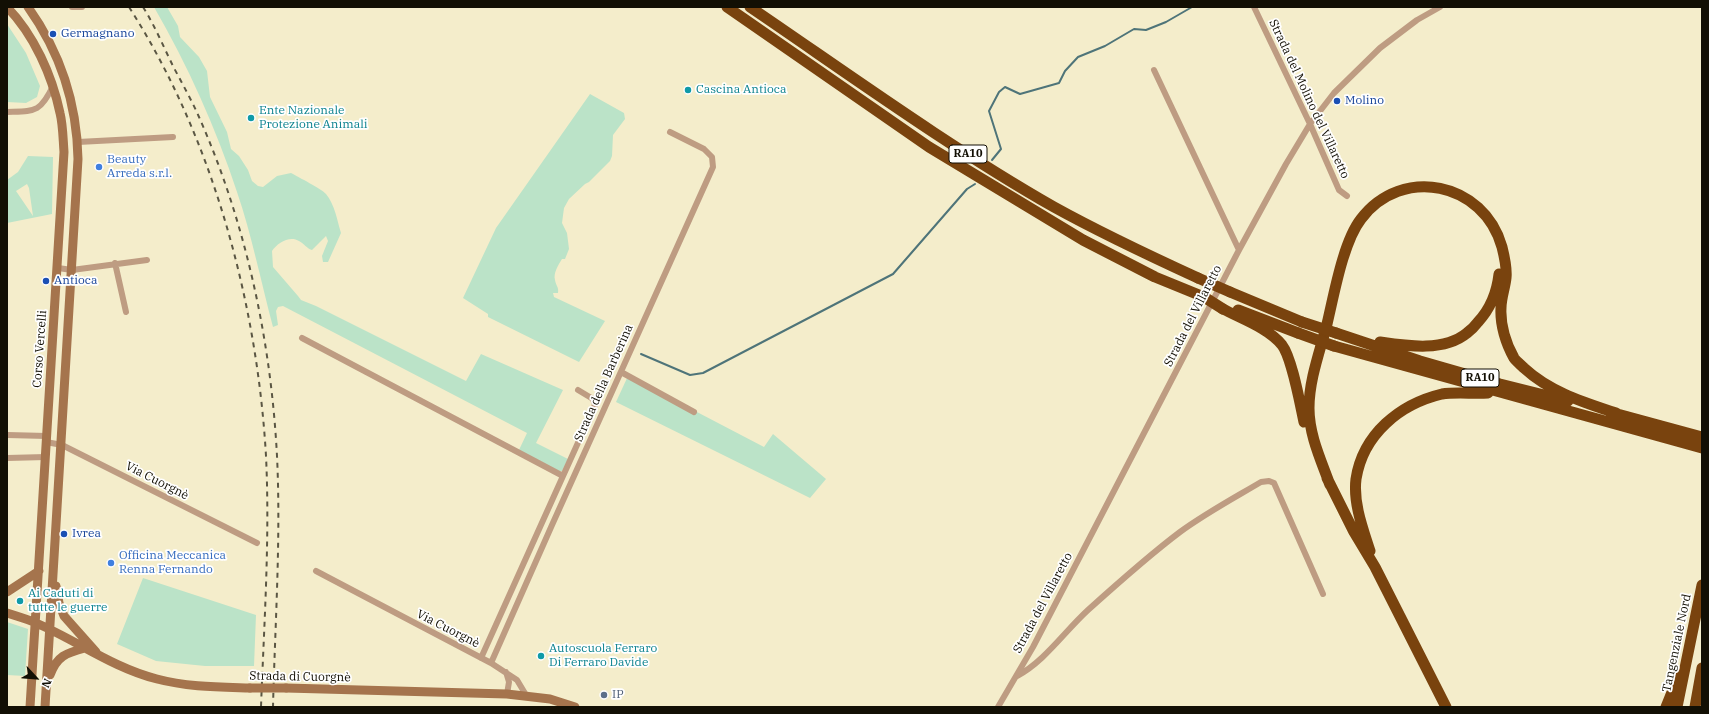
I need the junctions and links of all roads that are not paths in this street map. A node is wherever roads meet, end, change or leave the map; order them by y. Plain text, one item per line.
1 (7, 7) edge
2 (28, 7) edge
3 (72, 7) edge
4 (82, 7) edge
5 (727, 7) edge
6 (750, 7) edge
7 (1254, 7) edge
8 (1440, 7) edge
9 (1154, 70) dead end
10 (53, 86) junction
11 (7, 112) edge
12 (1310, 124) junction
13 (670, 132) dead end
14 (173, 137) dead end
15 (78, 142) junction
16 (1347, 196) dead end
17 (1498, 238) junction
18 (1239, 250) junction
19 (147, 260) dead end
20 (115, 263) junction
21 (58, 268) junction
22 (72, 270) junction
23 (1224, 308) junction
24 (126, 312) dead end
25 (1341, 334) junction
26 (302, 338) dead end
27 (621, 372) junction
28 (578, 390) dead end
29 (1498, 392) junction
30 (694, 412) dead end
31 (1616, 413) junction
32 (7, 435) edge
33 (1684, 437) junction
34 (1702, 437) edge
35 (46, 439) junction
36 (62, 445) junction
37 (1702, 448) edge
38 (46, 457) junction
39 (7, 458) edge
40 (563, 476) junction
41 (1330, 485) junction
42 (257, 543) dead end
43 (1375, 567) junction
44 (39, 571) junction
45 (316, 571) dead end
46 (53, 572) junction
47 (1702, 585) edge
48 (7, 592) edge
49 (1323, 594) dead end
50 (7, 613) edge
51 (35, 622) junction
52 (50, 630) junction
53 (85, 648) junction
54 (98, 654) junction
55 (481, 658) junction
56 (1687, 658) junction
57 (491, 663) junction
58 (1702, 668) edge
59 (506, 672) junction
60 (1017, 676) junction
61 (46, 684) junction
62 (507, 694) junction
63 (526, 695) junction
64 (30, 707) edge
65 (45, 707) edge
66 (575, 707) edge
67 (998, 707) edge
68 (1446, 707) edge
69 (1666, 707) edge
70 (1677, 707) edge
71 (1695, 707) edge

1 - 10 main road, Corso Vercelli
2 - 15 main road
3 - 4 street
5 - 23 highway, RA10, bridge
6 - 25 highway, RA10, bridge
7 - 12 street, Strada del Molino del Villaretto
8 - 12 street, Strada del Villaretto
9 - 18 street
10 - 11 street
10 - 21 main road, Corso Vercelli
12 - 16 street, Strada del Molino del Villaretto
12 - 18 street, Strada del Villaretto
13 - 27 street, Strada della Barberina
14 - 15 street
15 - 22 main road
17 - 25 highway
17 - 31 highway
17 - 41 highway
18 - 60 street, Strada del Villaretto
19 - 20 street
20 - 22 street
20 - 24 street
21 - 22 street
21 - 35 main road, Corso Vercelli
22 - 36 main road
23 - 29 highway, RA10, bridge
23 - 41 highway
25 - 31 highway, RA10
26 - 40 street
27 - 30 street
27 - 57 street, Strada della Barberina
28 - 40 street, Strada della Barberina
29 - 33 highway, RA10
29 - 43 highway
31 - 33 highway, RA10
32 - 35 street, Via Cuorgnè
33 - 34 highway, RA10
33 - 37 highway, RA10
35 - 36 street, Via Cuorgnè
35 - 38 main road, Corso Vercelli
36 - 42 street, Via Cuorgnè
36 - 46 main road
38 - 39 street
38 - 44 main road, Corso Vercelli
40 - 55 street, Strada della Barberina
41 - 43 highway
43 - 68 highway
44 - 48 main road
44 - 51 main road, Corso Vercelli
45 - 55 street, Via Cuorgnè
46 - 52 main road
46 - 54 main road
47 - 56 highway, Tangenziale Nord
49 - 60 street, Strada del Villaretto
50 - 51 main road, Strada di Cuorgnè
51 - 52 main road, Strada di Cuorgnè
51 - 64 main road, Corso Vercelli
52 - 53 main road, Strada di Cuorgnè
52 - 61 main road
53 - 54 main road, Strada di Cuorgnè
53 - 61 main road
54 - 62 main road, Strada di Cuorgnè, bridge
55 - 57 street, Via Cuorgnè
56 - 69 highway
56 - 70 highway, Tangenziale Nord
57 - 59 street, Via Cuorgnè
58 - 71 highway
59 - 62 street
59 - 63 street, Via Cuorgnè
60 - 67 street, Strada del Villaretto
61 - 65 main road
62 - 63 main road, Strada di Cuorgnè
63 - 66 main road, Strada di Cuorgnè

